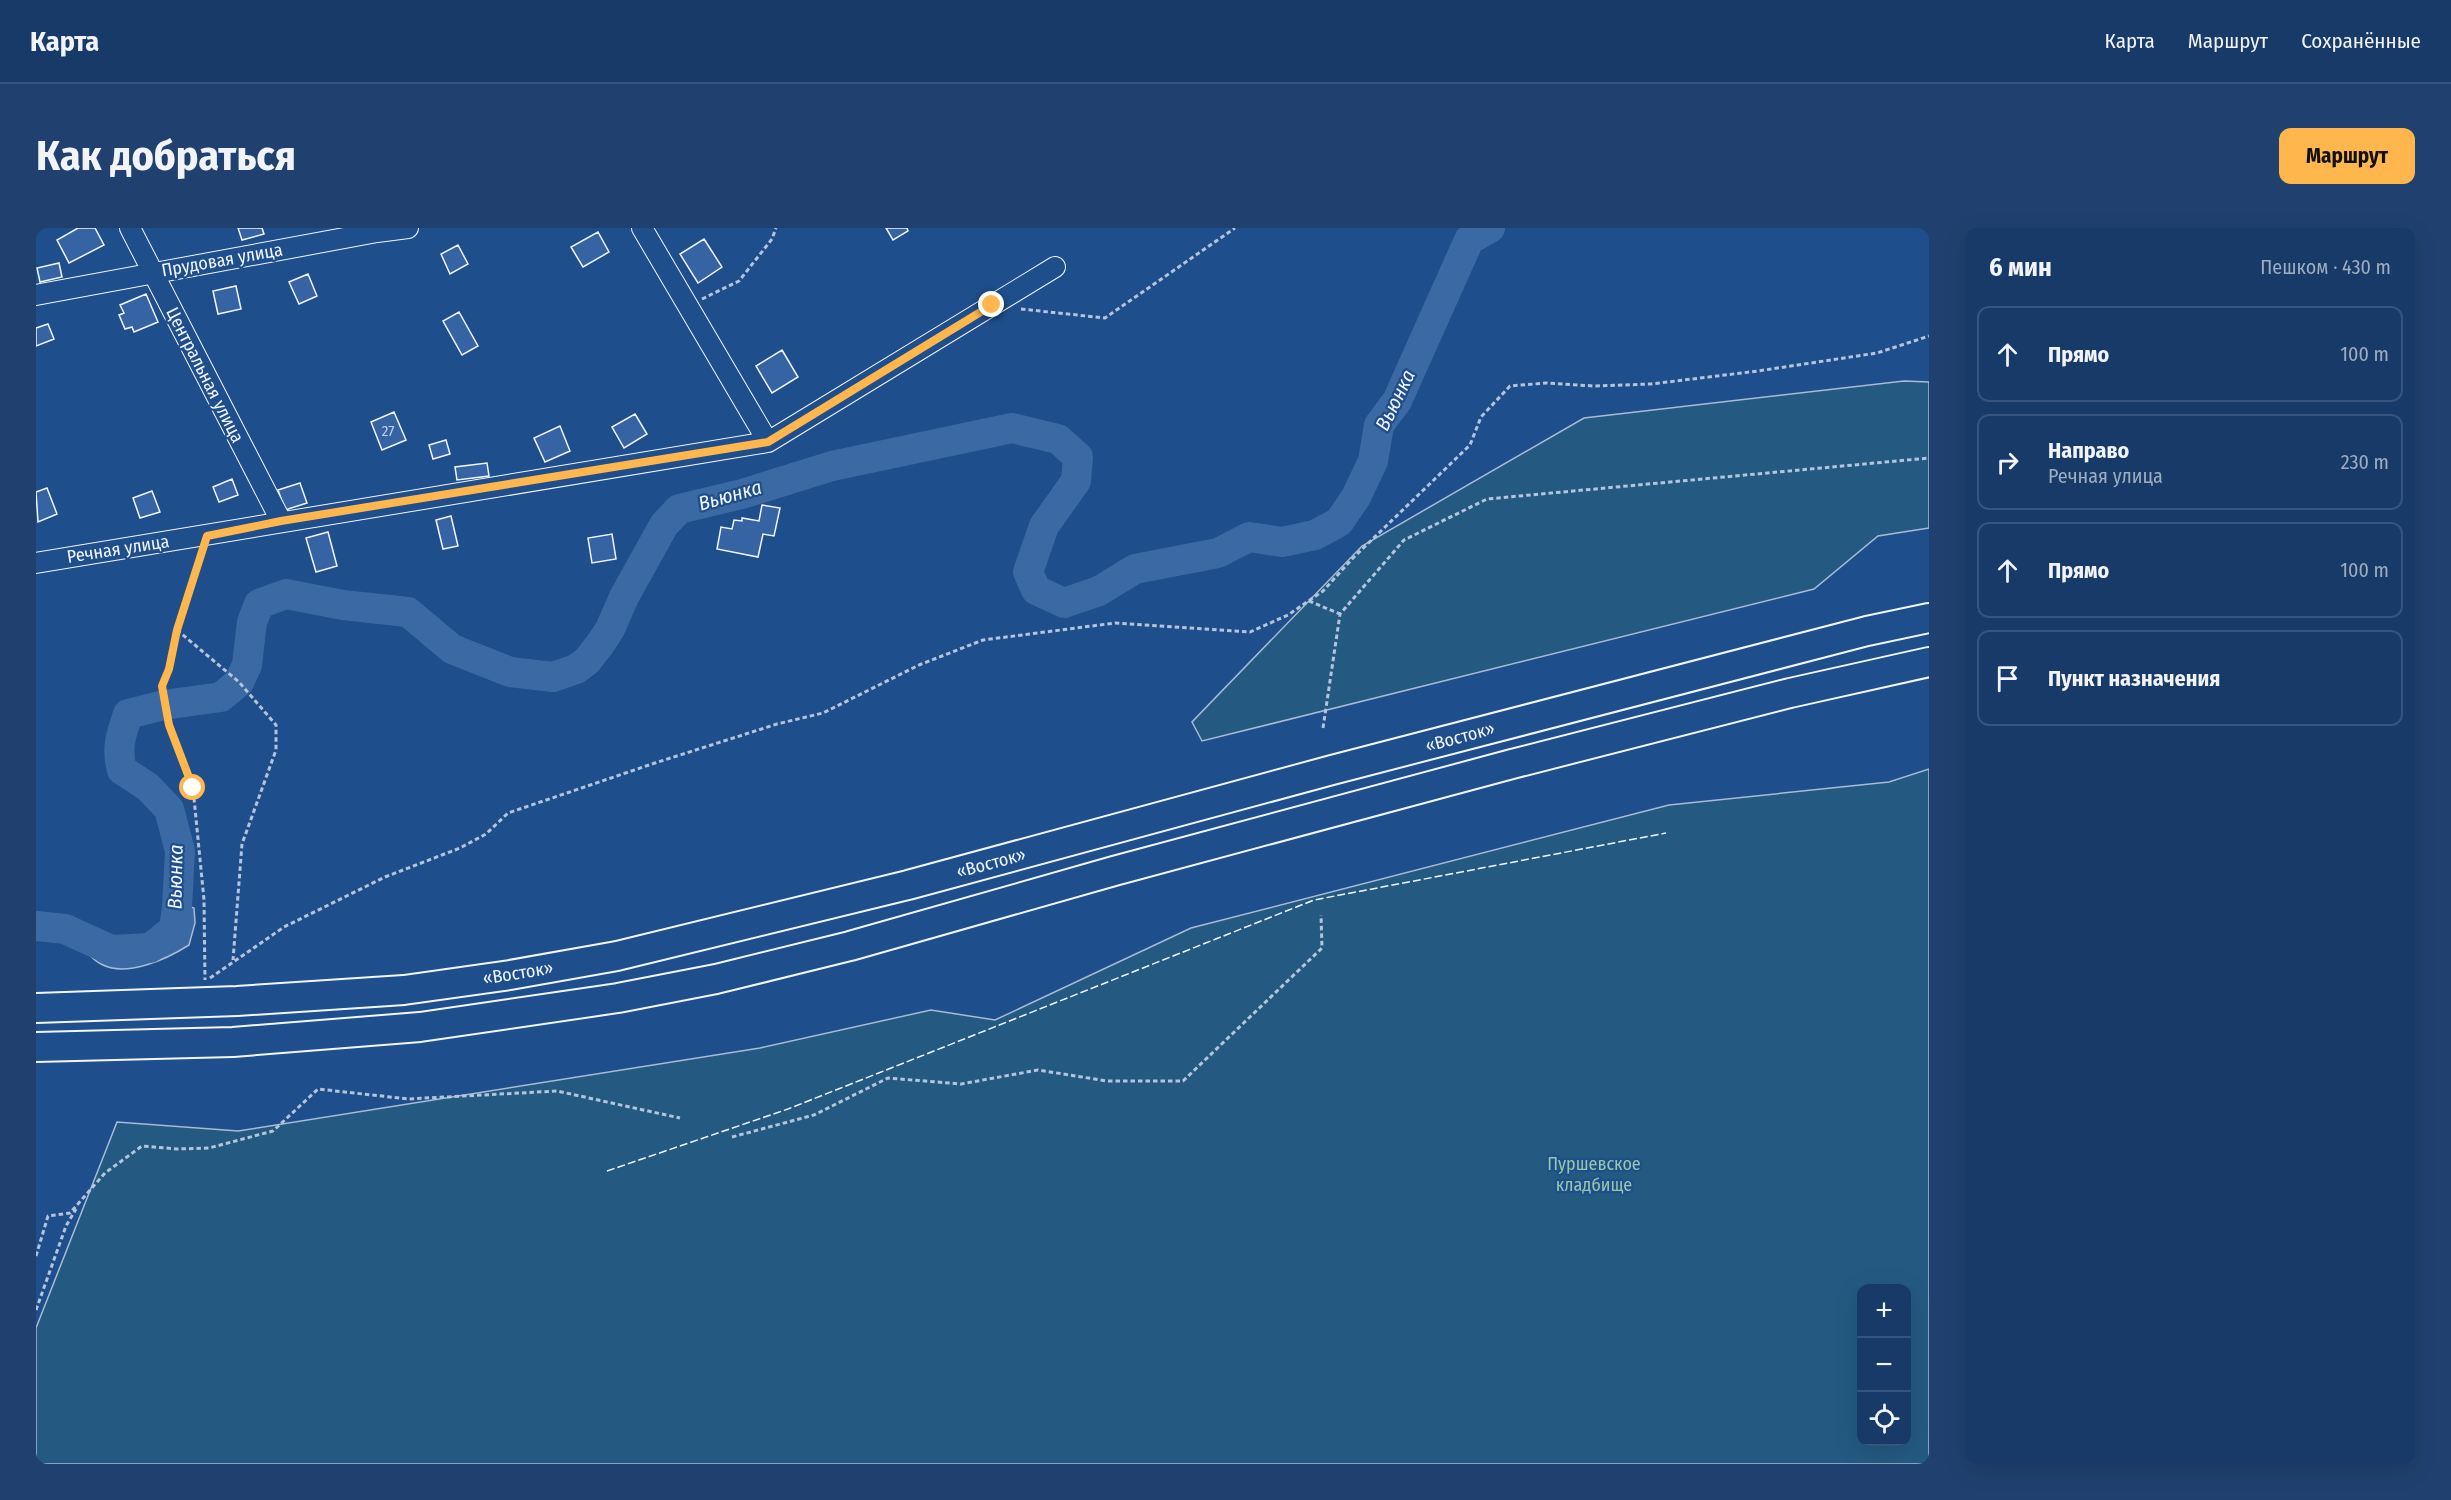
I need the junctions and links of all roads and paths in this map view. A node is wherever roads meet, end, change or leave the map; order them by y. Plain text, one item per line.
1 (130, 228) edge
2 (408, 228) edge
3 (642, 228) edge
4 (776, 228) edge
5 (1235, 228) edge
6 (1055, 267) dead end
7 (152, 273) junction
8 (36, 295) edge
9 (992, 305) junction
10 (688, 306) junction
11 (1929, 336) edge
12 (768, 442) junction
13 (1929, 458) edge
14 (281, 521) junction
15 (207, 536) junction
16 (36, 563) edge
17 (1309, 601) junction
18 (1340, 614) junction
19 (1929, 618) edge
20 (177, 630) junction
21 (1929, 662) edge
22 (1323, 728) dead end
23 (1321, 915) dead end
24 (233, 961) junction
25 (36, 1008) edge
26 (36, 1047) edge
27 (680, 1118) dead end
28 (732, 1137) dead end
29 (85, 1191) dead end
30 (36, 1256) edge
31 (36, 1310) edge

1 - 7 street, Центральная улица
2 - 7 street, Прудовая улица
3 - 10 street
4 - 10 path
5 - 9 path
6 - 9 street
7 - 8 street, Прудовая улица
7 - 14 street, Центральная улица
9 - 12 street
10 - 12 street
11 - 17 path
12 - 14 street, Речная улица
13 - 18 path
14 - 15 street, Речная улица
15 - 16 street, Речная улица
15 - 20 path
17 - 18 path
17 - 24 path
18 - 22 path
19 - 25 highway, «Восток»
20 - 24 path
20 - 24 path
21 - 26 highway
23 - 28 path
27 - 30 path
29 - 31 path

